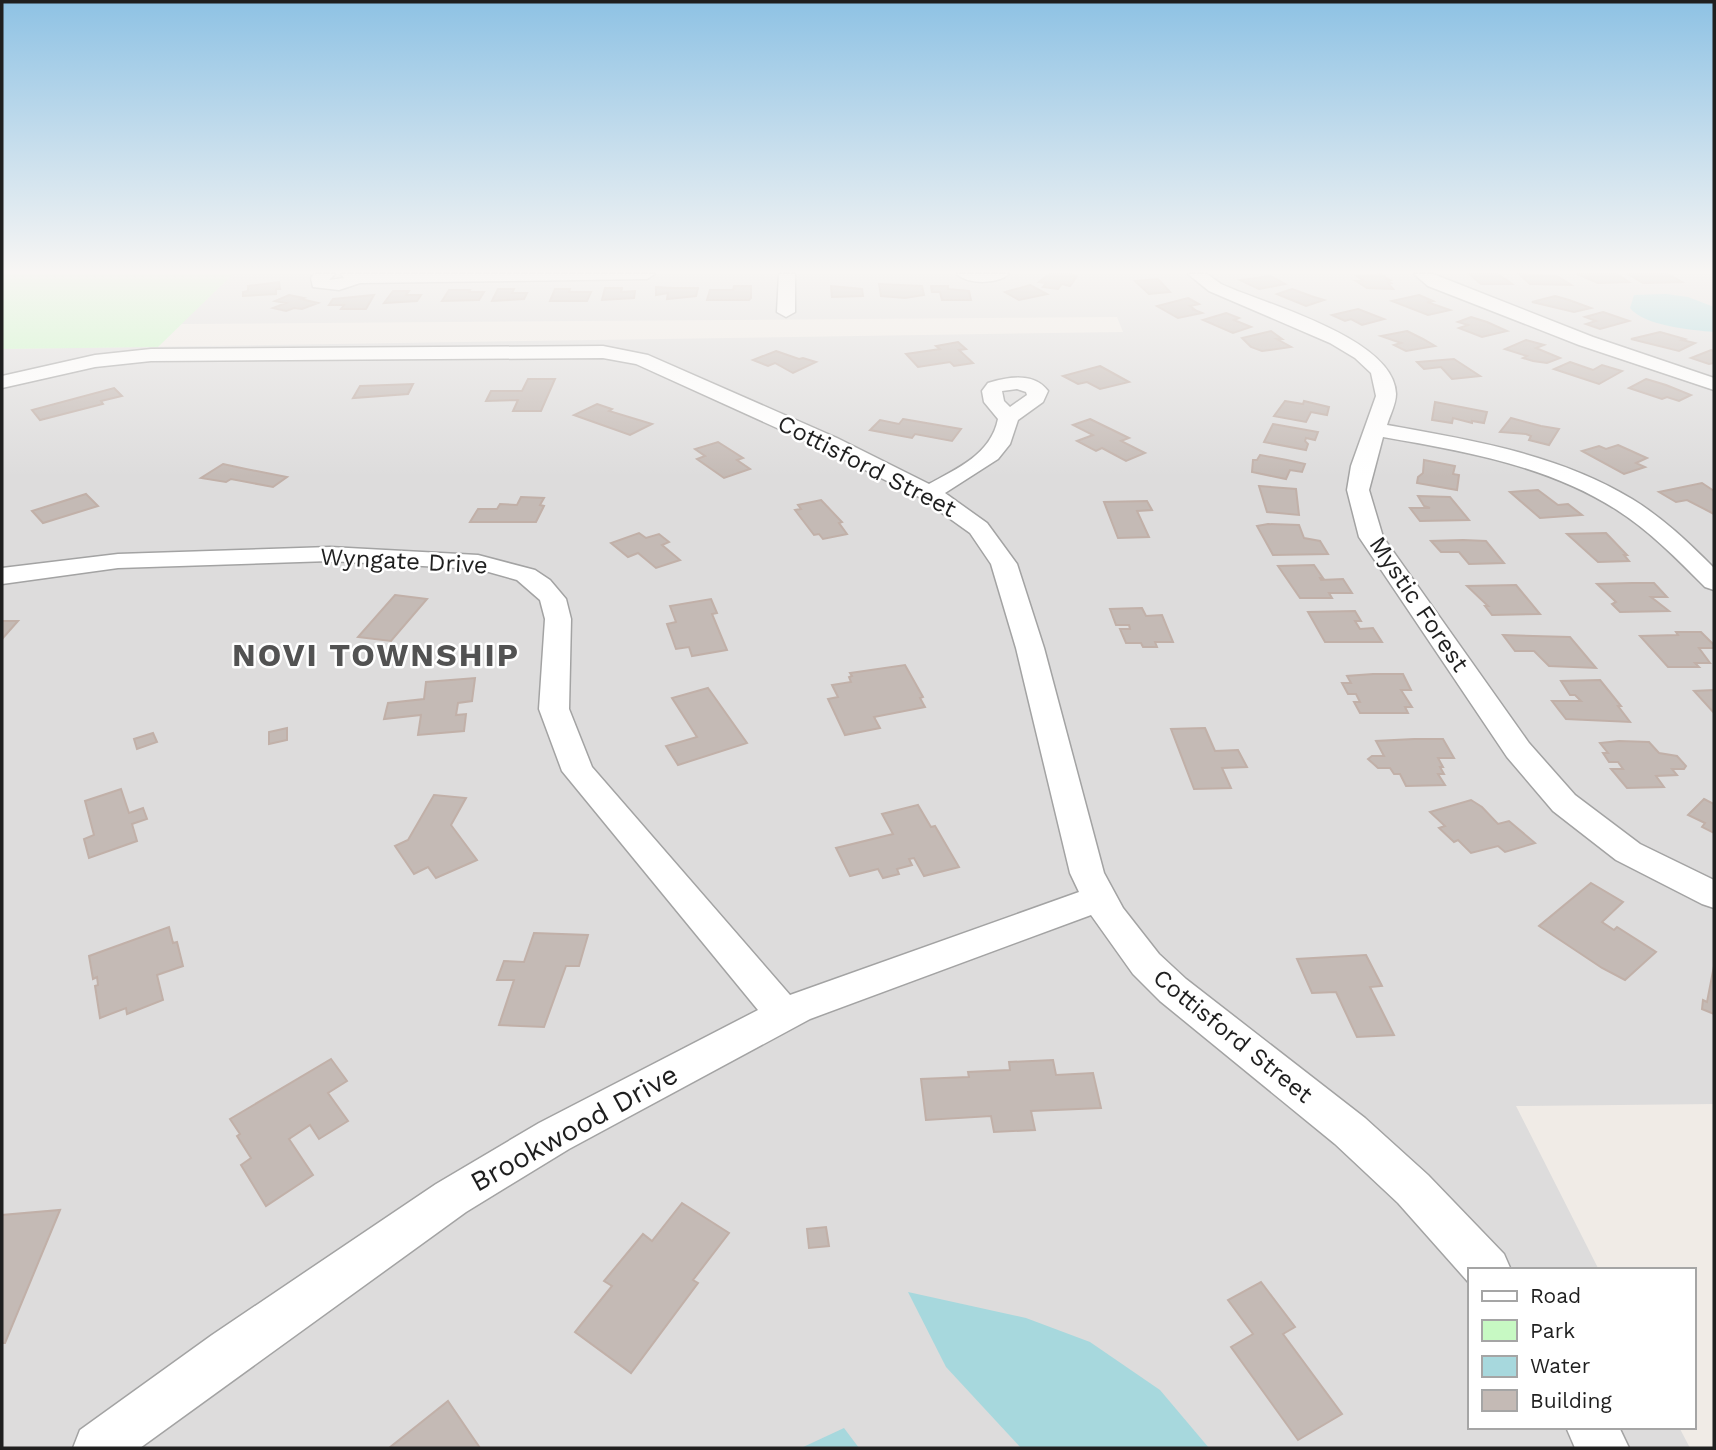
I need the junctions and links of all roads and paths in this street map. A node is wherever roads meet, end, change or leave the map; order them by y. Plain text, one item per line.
1 (1344, 342) edge
2 (1588, 342) edge
3 (2, 382) edge
4 (1714, 384) edge
5 (1007, 418) dead end
6 (1375, 429) junction
7 (929, 492) junction
8 (2, 576) edge
9 (1714, 582) edge
10 (1714, 895) edge
11 (1099, 898) junction
12 (784, 1014) junction
13 (1486, 1268) edge
14 (1592, 1429) edge
15 (98, 1448) edge
16 (1603, 1448) edge

1 - 6 street, Mystic Forest
2 - 4 street
3 - 7 street, Cottisford Street
5 - 7 street
6 - 9 street
6 - 10 street, Mystic Forest
7 - 11 street, Cottisford Street
8 - 12 street, Wyngate Drive
11 - 12 street, Brookwood Drive
11 - 13 street, Cottisford Street
12 - 15 street, Brookwood Drive
14 - 16 street

